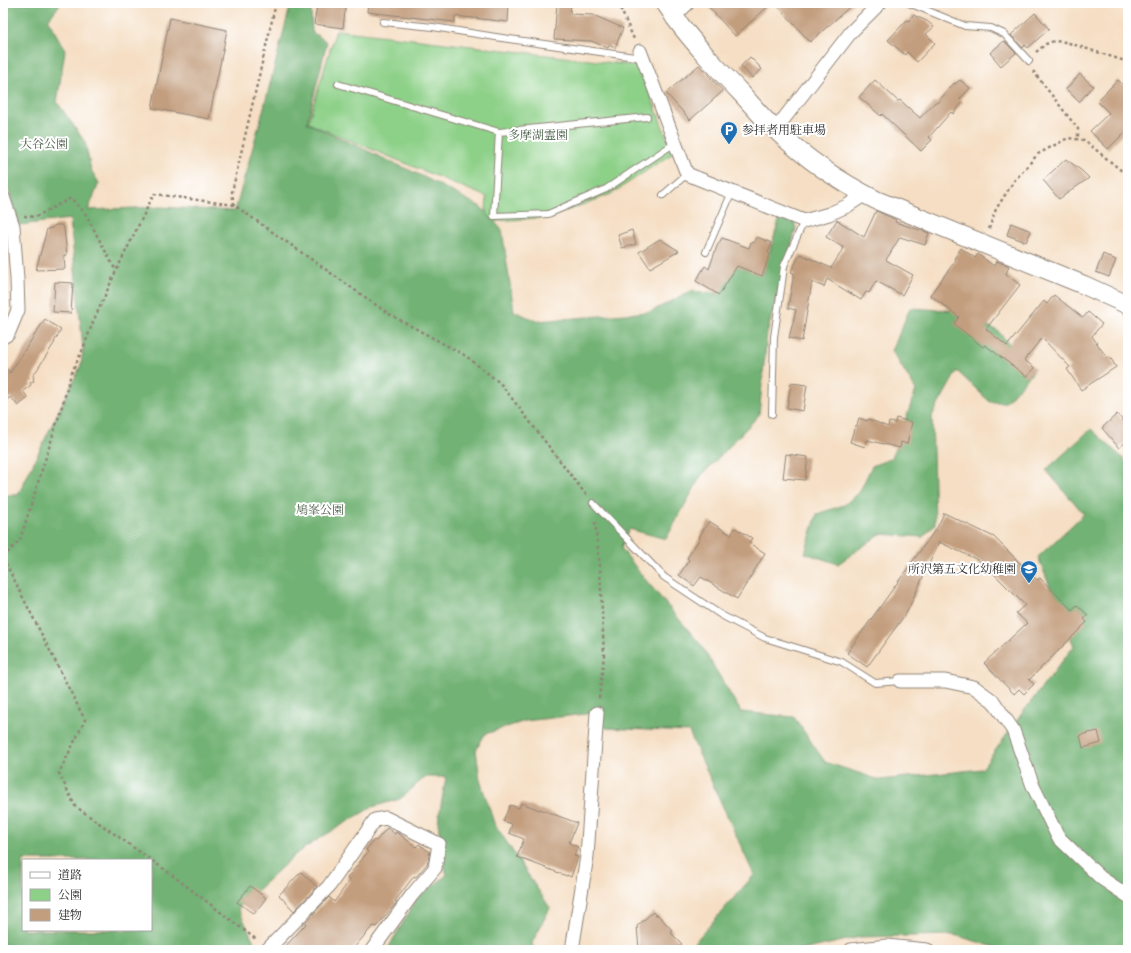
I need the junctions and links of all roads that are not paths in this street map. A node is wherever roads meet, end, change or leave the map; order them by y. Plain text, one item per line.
1 (688, 3) edge
2 (880, 3) edge
3 (908, 3) edge
4 (670, 10) edge
5 (384, 22) dead end
6 (641, 54) joint
7 (1029, 61) road end
8 (338, 84) dead end
9 (647, 117) dead end
10 (775, 130) junction
11 (499, 132) junction
12 (675, 143) junction
13 (687, 174) junction
14 (732, 192) junction
15 (865, 194) junction
16 (663, 195) dead end
17 (3, 197) edge
18 (804, 221) junction
19 (706, 252) dead end
20 (1128, 305) edge
21 (3, 337) edge
22 (772, 414) dead end
23 (593, 503) road end
24 (900, 681) joint
25 (597, 713) road end
26 (1128, 896) edge
27 (269, 949) edge
28 (372, 950) edge
29 (572, 950) edge
30 (851, 950) edge
31 (926, 950) edge

1 - 4 street
2 - 10 street
3 - 7 lane
4 - 10 street
5 - 6 lane
6 - 12 street
8 - 11 lane
9 - 11 lane
10 - 15 street
11 - 12 lane
12 - 13 street
13 - 14 street
13 - 16 lane
14 - 18 street
14 - 19 lane
15 - 18 street
15 - 20 street
17 - 21 street
18 - 22 lane
23 - 24 lane
24 - 26 street
25 - 29 street
27 - 28 street
30 - 31 street

